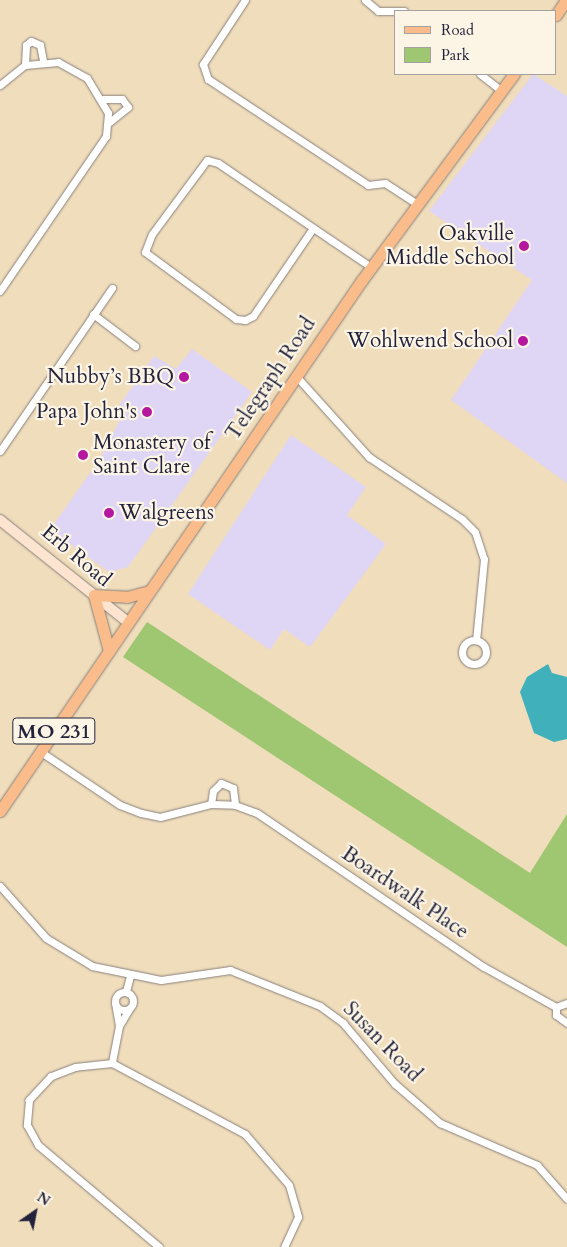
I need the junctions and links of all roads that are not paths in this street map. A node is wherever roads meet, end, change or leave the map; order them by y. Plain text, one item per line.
1 (245, 0) edge
2 (365, 0) edge
3 (566, 0) edge
4 (394, 11) edge
5 (557, 14) edge
6 (43, 61) junction
7 (25, 65) junction
8 (481, 75) edge
9 (513, 75) edge
10 (0, 85) edge
11 (502, 90) junction
12 (102, 99) junction
13 (108, 123) junction
14 (417, 204) junction
15 (314, 228) junction
16 (371, 267) junction
17 (112, 288) dead end
18 (0, 291) edge
19 (93, 314) junction
20 (135, 346) dead end
21 (296, 376) junction
22 (0, 451) edge
23 (0, 520) edge
24 (149, 591) junction
25 (94, 595) junction
26 (128, 622) junction
27 (476, 641) dead end
28 (109, 651) junction
29 (40, 752) junction
30 (211, 804) junction
31 (235, 805) junction
32 (0, 811) edge
33 (0, 886) edge
34 (130, 976) junction
35 (126, 992) junction
36 (115, 1003) junction
37 (567, 1003) edge
38 (556, 1007) junction
39 (130, 1008) junction
40 (567, 1023) edge
41 (119, 1026) junction
42 (112, 1063) junction
43 (567, 1199) edge
44 (159, 1247) edge
45 (284, 1247) edge

1 - 14 street
2 - 4 street
3 - 5 main road
6 - 7 street
6 - 7 street
6 - 12 street
7 - 10 street
8 - 11 street
9 - 11 main road, Telegraph Road / MO 231
11 - 14 main road, Telegraph Road / MO 231
12 - 13 street
12 - 13 street
13 - 18 street
14 - 16 main road, Telegraph Road / MO 231
15 - 15 street
15 - 16 street
16 - 21 main road, Telegraph Road / MO 231
17 - 19 street
19 - 20 street
19 - 22 street
21 - 24 main road, Telegraph Road / MO 231
21 - 27 street
23 - 25 street, Erb Road
24 - 25 main road
24 - 26 main road, Telegraph Road / MO 231
25 - 26 street, Erb Road
25 - 28 main road
26 - 28 main road, Telegraph Road / MO 231
28 - 29 main road, Telegraph Road / MO 231
29 - 30 street, Boardwalk Place
29 - 32 main road, Telegraph Road / MO 231
30 - 31 street, Boardwalk Place
30 - 31 street
31 - 38 street, Boardwalk Place
33 - 34 street, Susan Road
34 - 35 street
34 - 43 street, Susan Road
35 - 36 street
35 - 39 street
36 - 39 street
36 - 41 street
37 - 38 street
38 - 40 street, Boardwalk Place
39 - 41 street
41 - 42 street
42 - 44 street
42 - 45 street

